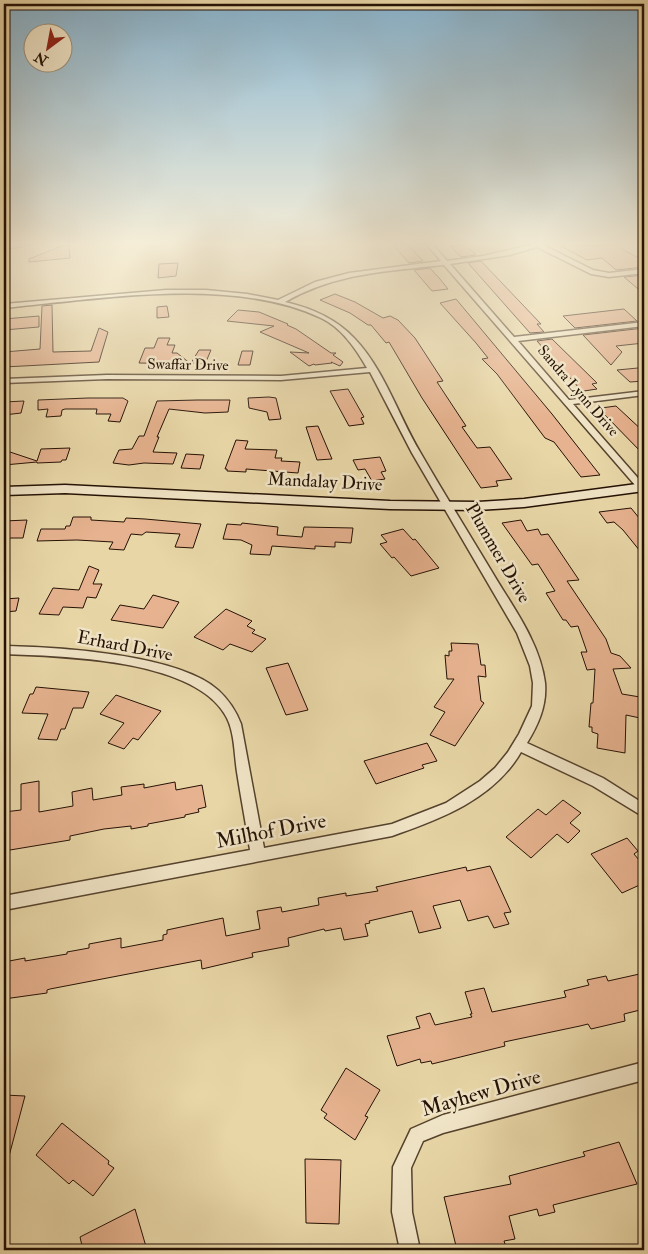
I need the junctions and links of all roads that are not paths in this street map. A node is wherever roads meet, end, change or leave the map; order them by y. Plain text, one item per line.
1 (33, 304) edge
2 (283, 304) edge
3 (482, 304) edge
4 (4, 306) edge
5 (644, 324) edge
6 (513, 339) junction
7 (371, 370) junction
8 (4, 381) edge
9 (644, 393) edge
10 (569, 402) junction
11 (644, 488) edge
12 (4, 491) edge
13 (449, 505) junction
14 (4, 650) edge
15 (520, 746) junction
16 (644, 811) edge
17 (258, 854) junction
18 (4, 904) edge
19 (644, 1071) edge
20 (410, 1250) edge

1 - 4 street, Plummer Drive
2 - 7 street, Plummer Drive
3 - 6 street, Sandra Lynn Drive
5 - 6 street
6 - 10 street, Sandra Lynn Drive
7 - 8 street, Swaffar Drive
7 - 13 street, Plummer Drive
9 - 10 street
10 - 11 street, Sandra Lynn Drive
11 - 13 street, Mandalay Drive
12 - 13 street, Mandalay Drive
13 - 15 street, Plummer Drive
14 - 17 street, Erhard Drive
15 - 16 street
15 - 17 street, Milhof Drive
17 - 18 street, Milhof Drive
19 - 20 street, Mayhew Drive

